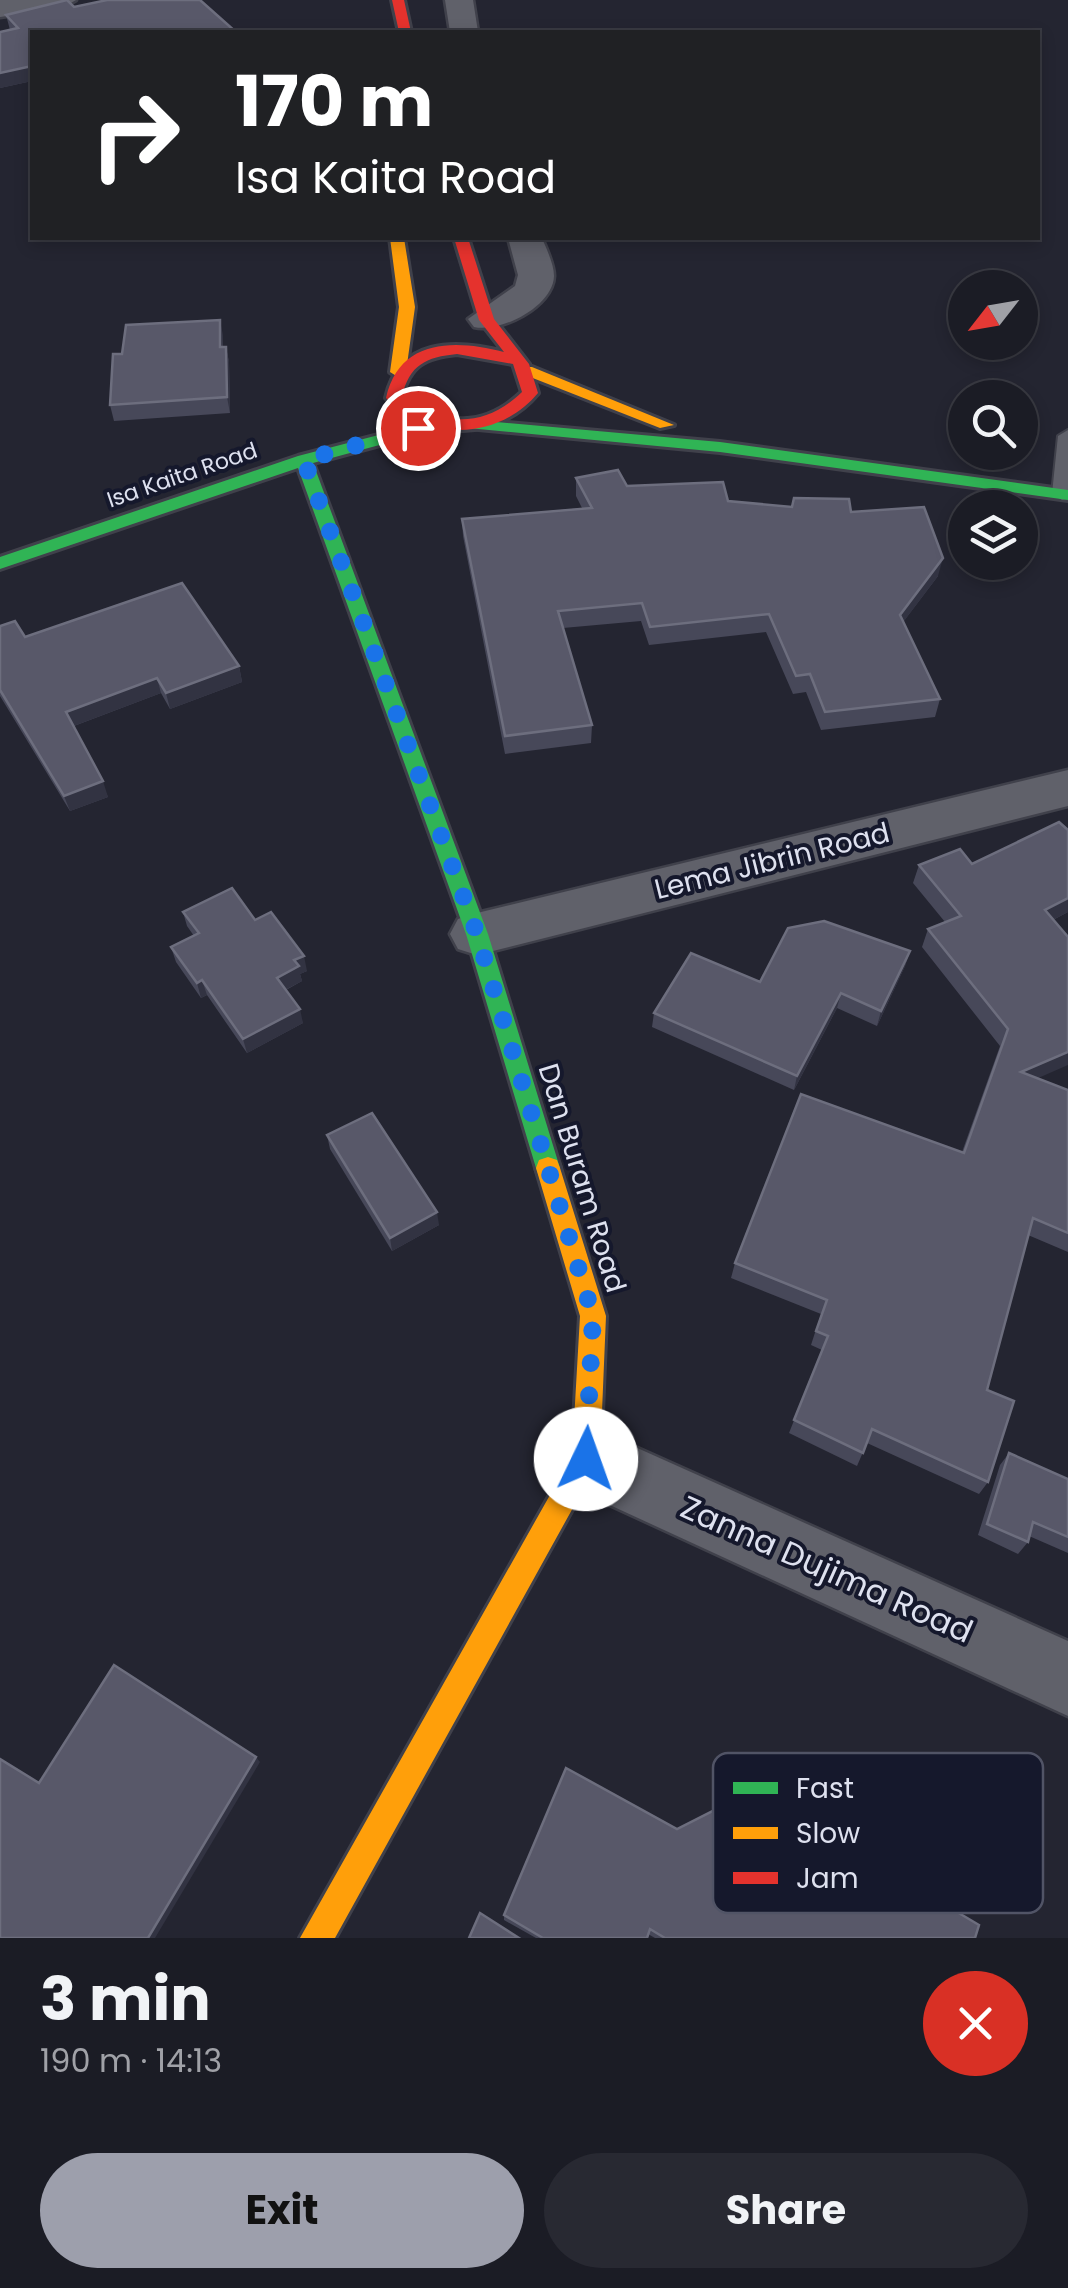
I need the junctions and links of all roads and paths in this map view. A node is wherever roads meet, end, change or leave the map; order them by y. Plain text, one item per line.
1 (62, 0) edge
2 (398, 0) edge
3 (459, 0) edge
4 (0, 8) edge
5 (405, 30) edge
6 (463, 30) edge
7 (396, 240) edge
8 (461, 240) edge
9 (525, 240) edge
10 (486, 319) junction
11 (519, 364) junction
12 (395, 378) junction
13 (367, 402) dead end
14 (440, 424) junction
15 (474, 425) junction
16 (1068, 436) edge
17 (720, 447) junction
18 (304, 460) junction
19 (1065, 494) edge
20 (0, 563) edge
21 (1068, 788) edge
22 (477, 934) junction
23 (586, 1459) junction
24 (1068, 1678) edge
25 (317, 1938) edge

1 - 4 street
2 - 5 street
3 - 6 street
7 - 12 street
8 - 10 street
9 - 10 street
10 - 11 street
11 - 12 street
11 - 15 street
11 - 17 street
12 - 13 street
12 - 14 street
14 - 15 street
14 - 18 street, Isa Kaita Road
15 - 17 street
16 - 19 lane
17 - 19 street
18 - 20 street, Isa Kaita Road
18 - 22 street, Dan Buram Road
21 - 22 street, Lema Jibrin Road
22 - 23 street, Dan Buram Road
23 - 24 street, Zanna Dujima Road
23 - 25 street, Dan Buram Road

